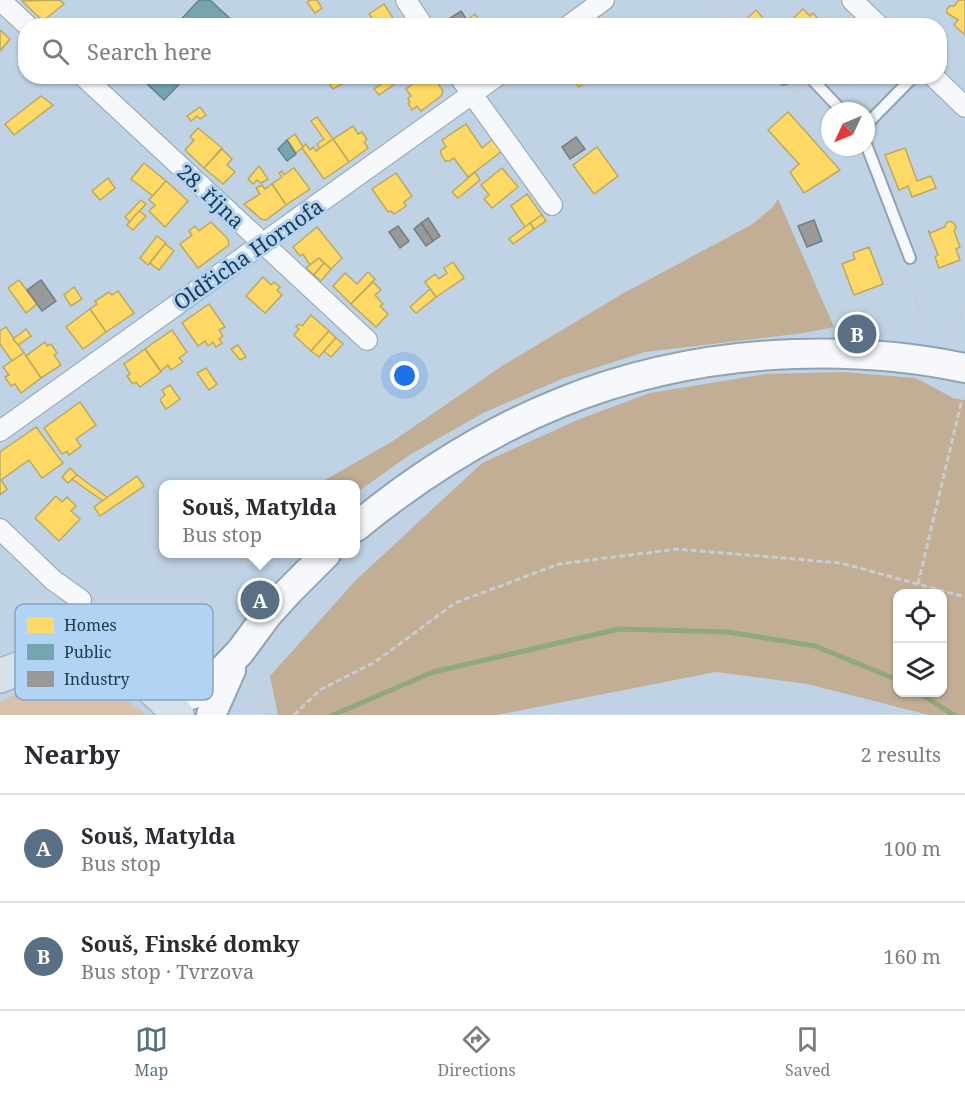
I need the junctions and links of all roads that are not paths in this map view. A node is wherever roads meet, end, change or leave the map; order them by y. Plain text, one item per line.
1 (0, 0) edge
2 (405, 0) edge
3 (604, 0) edge
4 (852, 0) edge
5 (19, 18) edge
6 (417, 18) edge
7 (579, 18) edge
8 (871, 18) edge
9 (92, 84) edge
10 (465, 84) edge
11 (485, 84) edge
12 (817, 84) edge
13 (906, 84) edge
14 (941, 84) edge
15 (472, 94) junction
16 (834, 102) edge
17 (965, 107) edge
18 (875, 116) edge
19 (871, 156) edge
20 (552, 205) dead end
21 (263, 244) junction
22 (910, 258) dead end
23 (367, 340) dead end
24 (964, 371) edge
25 (0, 431) edge
26 (0, 529) edge
27 (360, 541) edge
28 (322, 558) edge
29 (81, 600) road end
30 (240, 652) junction
31 (15, 669) edge
32 (0, 676) edge
33 (213, 678) edge
34 (211, 715) edge

1 - 5 street
2 - 6 street
3 - 7 street
4 - 8 street
9 - 21 street, 28. října
10 - 15 street
11 - 15 street, Oldřicha Hornofa
12 - 16 lane
13 - 18 lane
14 - 17 street
15 - 20 street
15 - 21 street, Oldřicha Hornofa
19 - 22 lane
21 - 23 street, 28. října
21 - 25 street, Oldřicha Hornofa
24 - 27 street
26 - 29 street
28 - 30 street
30 - 33 street
30 - 34 street
31 - 32 highway

